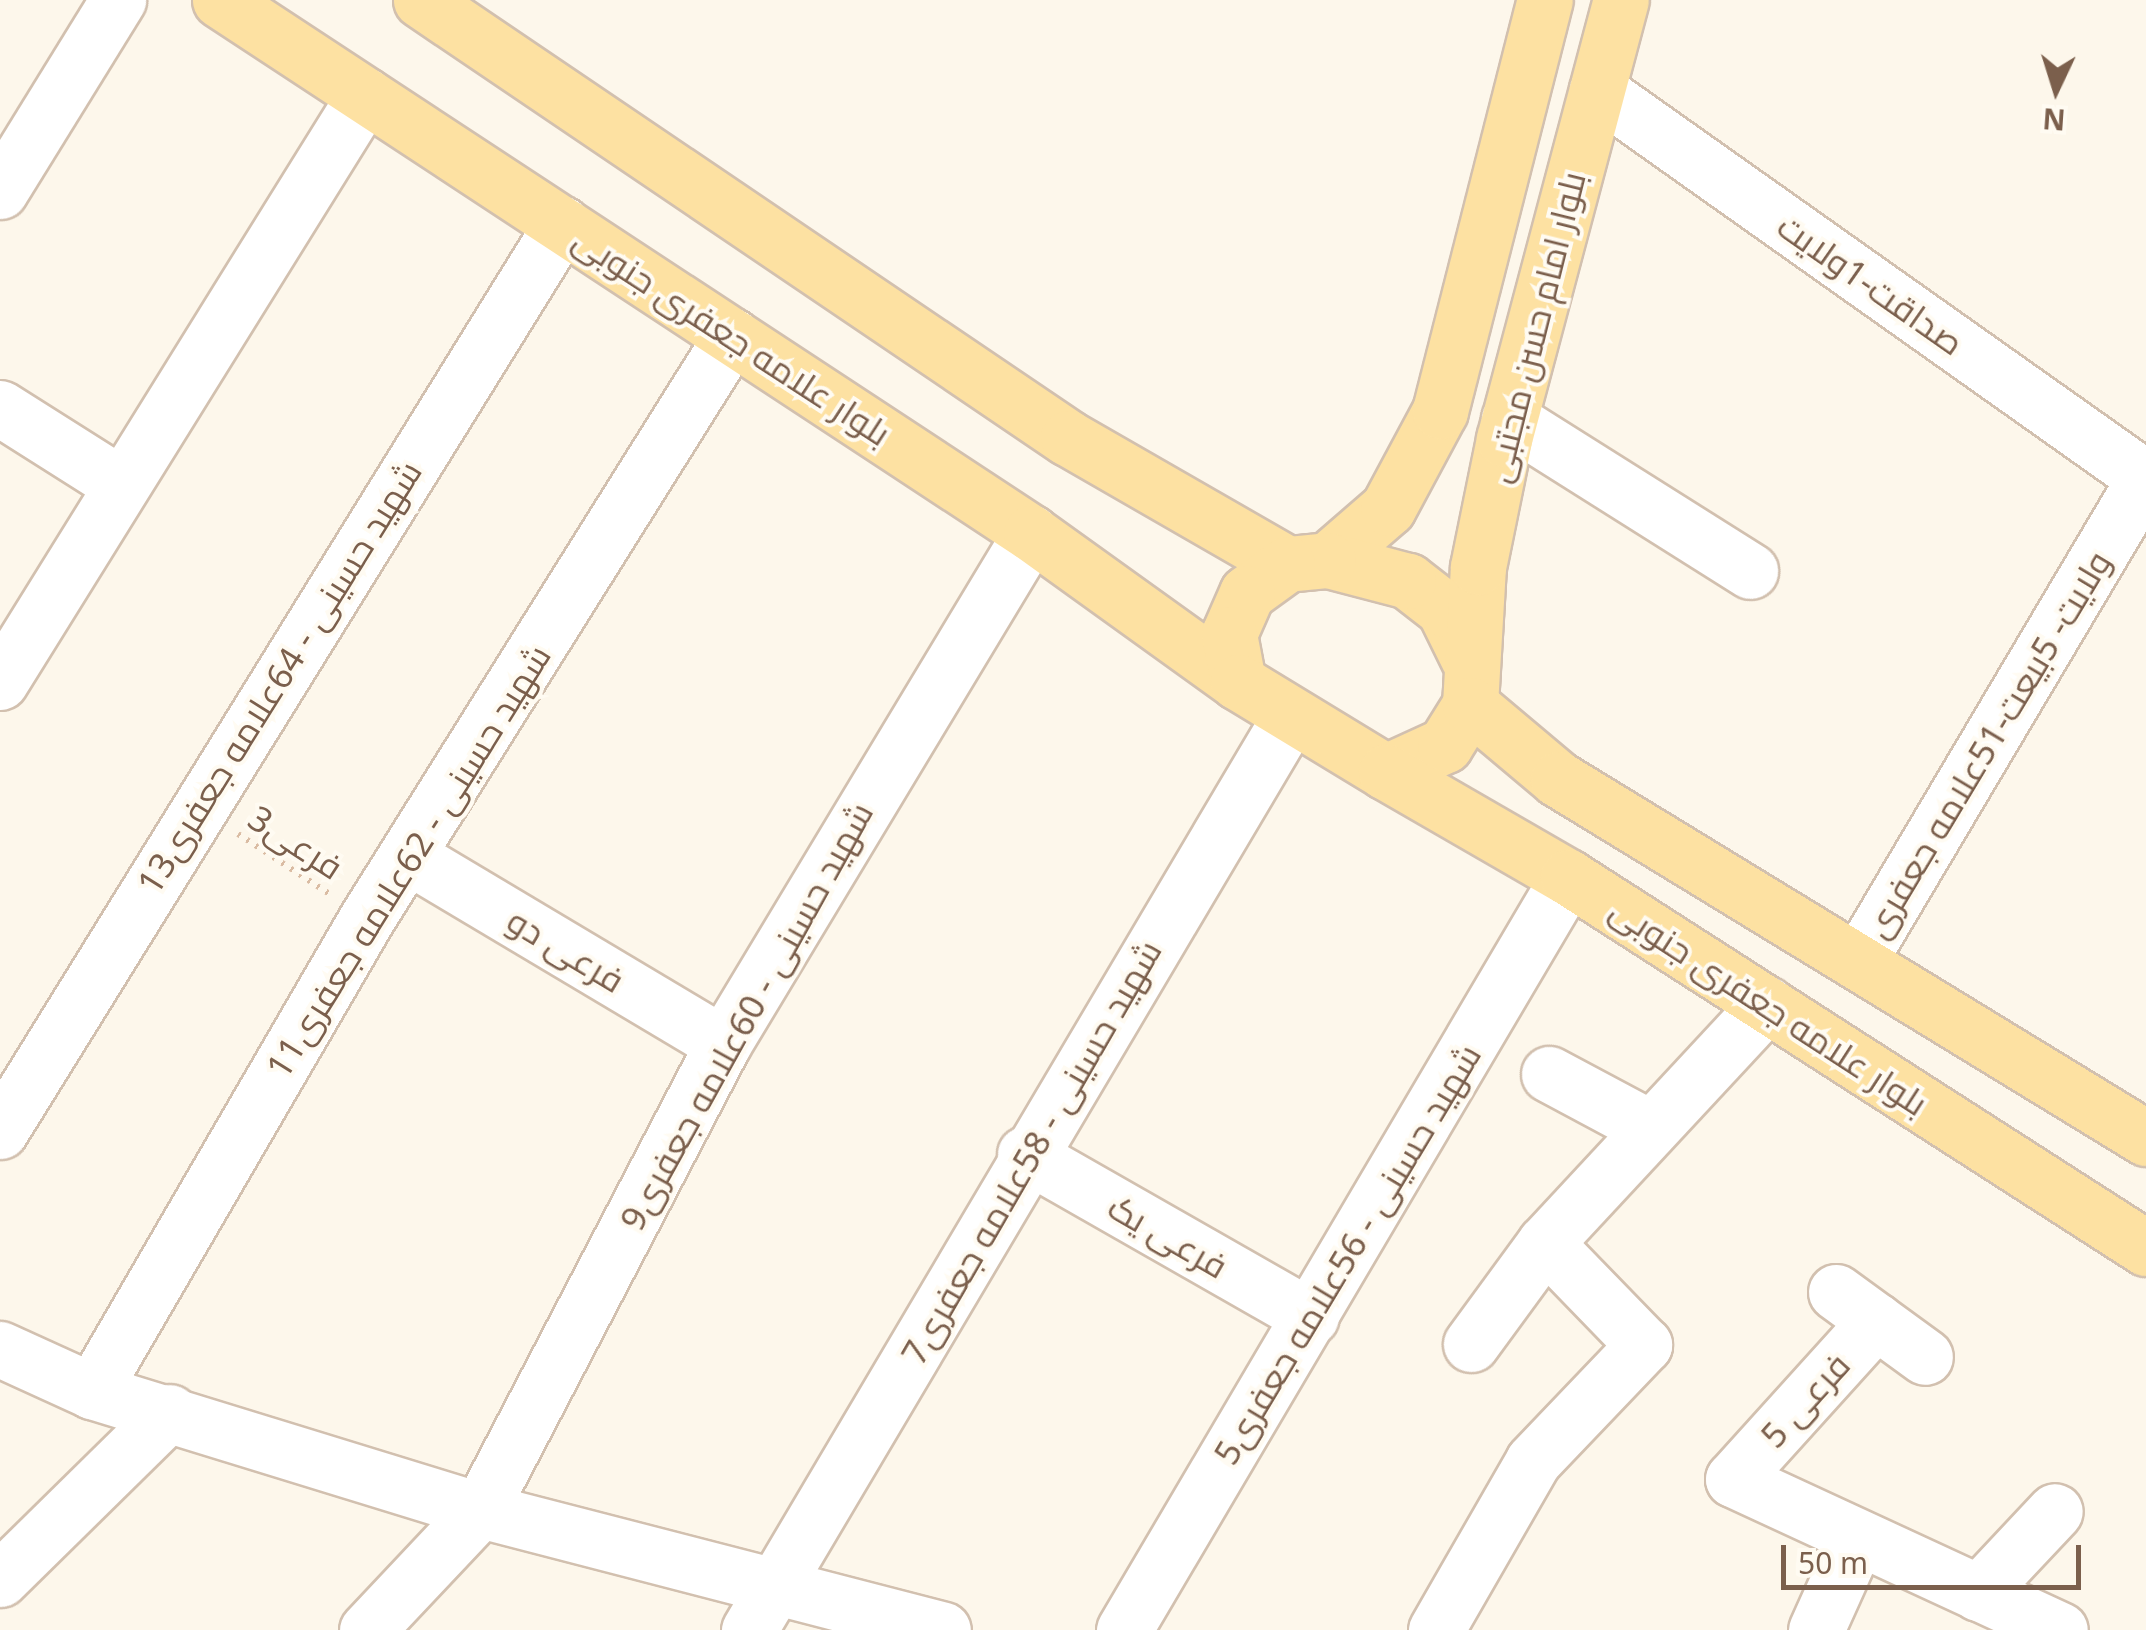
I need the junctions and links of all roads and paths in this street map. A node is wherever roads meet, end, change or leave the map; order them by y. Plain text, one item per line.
1 (118, 0) edge
2 (220, 0) edge
3 (421, 0) edge
4 (1545, 0) edge
5 (1621, 0) edge
6 (1597, 90) junction
7 (365, 95) junction
8 (0, 191) edge
9 (562, 224) junction
10 (732, 336) junction
11 (0, 408) edge
12 (1509, 419) junction
13 (1429, 437) junction
14 (2146, 477) edge
15 (1495, 480) junction
16 (122, 485) junction
17 (1031, 533) junction
18 (1307, 562) junction
19 (1750, 571) dead end
20 (1469, 681) junction
21 (0, 682) edge
22 (1238, 682) junction
23 (1291, 715) junction
24 (1386, 772) junction
25 (197, 807) junction
26 (408, 856) junction
27 (1568, 877) junction
28 (367, 918) junction
29 (1859, 960) junction
30 (1767, 1004) junction
31 (723, 1044) junction
32 (1549, 1074) dead end
33 (1650, 1128) junction
34 (0, 1131) edge
35 (2146, 1138) edge
36 (1025, 1154) junction
37 (1545, 1243) junction
38 (2146, 1248) edge
39 (1311, 1317) junction
40 (1471, 1344) dead end
41 (0, 1348) edge
42 (1925, 1357) dead end
43 (92, 1390) junction
44 (170, 1412) junction
45 (480, 1510) junction
46 (2055, 1511) dead end
47 (1856, 1541) junction
48 (0, 1578) edge
49 (1978, 1593) junction
50 (764, 1612) edge
51 (367, 1630) edge
52 (943, 1630) edge
53 (1124, 1630) edge
54 (1436, 1630) edge
55 (1816, 1630) edge
56 (2060, 1630) edge

1 - 8 street
2 - 7 main road, بلوار علامه جعفری جنوبی
3 - 18 main road
4 - 13 main road, بلوار امام حسن مجتبی
5 - 6 main road, بلوار امام حسن مجتبی
6 - 12 main road, بلوار امام حسن مجتبی
6 - 14 street, صداقت-1ولایت
7 - 9 main road, بلوار علامه جعفری جنوبی
7 - 16 street
9 - 10 main road, بلوار علامه جعفری جنوبی
9 - 25 street, 13شهید حسینی - 64علامه جعفری
10 - 17 main road, بلوار علامه جعفری جنوبی
10 - 26 street, 11شهید حسینی - 62علامه جعفری
11 - 16 street
12 - 15 main road, بلوار امام حسن مجتبی
12 - 19 street
13 - 15 main road
13 - 18 main road, بلوار امام حسن مجتبی
14 - 29 street, ولایت- 5بیعت-51علامه جعفری
15 - 20 main road, بلوار امام حسن مجتبی
16 - 21 street
17 - 22 main road, بلوار علامه جعفری جنوبی
17 - 31 street, 9شهید حسینی - 60علامه جعفری
18 - 20 main road
18 - 22 main road
20 - 24 main road
20 - 29 main road
22 - 23 main road
23 - 24 main road
23 - 36 street, 7شهید حسینی - 58علامه جعفری
24 - 27 main road, بلوار علامه جعفری جنوبی
25 - 28 path, فرعی3
25 - 34 street, 13شهید حسینی - 64علامه جعفری
26 - 28 street, 11شهید حسینی - 62علامه جعفری
26 - 31 street, فرعی دو
27 - 30 main road, بلوار علامه جعفری جنوبی
27 - 39 street, 5شهید حسینی - 56علامه جعفری
28 - 43 street, 11شهید حسینی - 62علامه جعفری
29 - 35 main road
30 - 33 street
30 - 38 main road, بلوار علامه جعفری جنوبی
31 - 45 street, 9شهید حسینی - 60علامه جعفری
32 - 33 street
33 - 37 street
36 - 39 street, فرعی یک
36 - 50 street, 7شهید حسینی - 58علامه جعفری
37 - 40 street
37 - 54 street
39 - 53 street, 5شهید حسینی - 56علامه جعفری
41 - 43 street
42 - 47 street, فرعی 5
43 - 44 street
44 - 45 street
44 - 48 street
45 - 50 street
45 - 51 street, 9شهید حسینی - 60علامه جعفری
46 - 49 street
47 - 49 street
47 - 55 street
49 - 56 street
50 - 52 street

